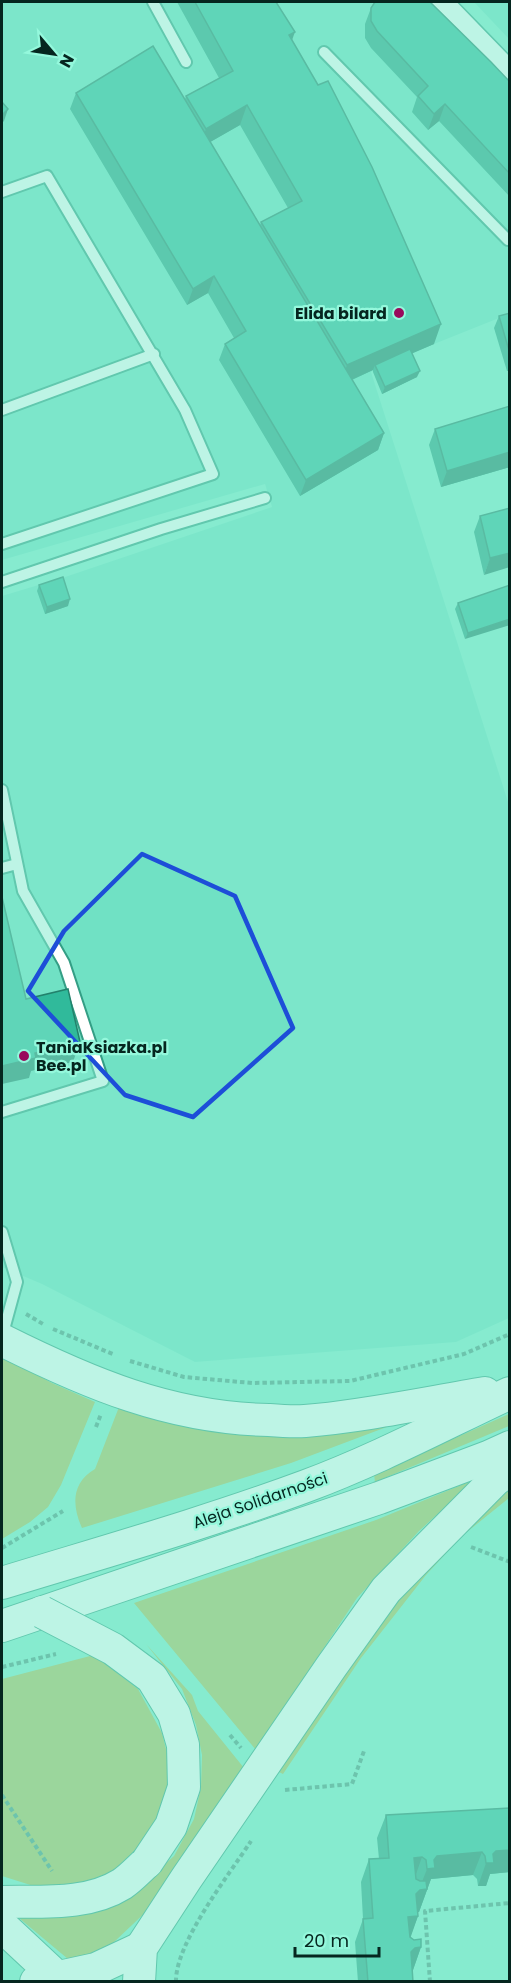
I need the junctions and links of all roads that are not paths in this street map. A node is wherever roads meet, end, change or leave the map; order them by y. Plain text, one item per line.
1 (153, 2) edge
2 (442, 2) edge
3 (324, 52) dead end
4 (186, 62) dead end
5 (510, 72) edge
6 (2, 192) edge
7 (510, 240) edge
8 (154, 354) junction
9 (2, 410) edge
10 (265, 498) dead end
11 (2, 544) edge
12 (2, 582) edge
13 (2, 790) edge
14 (17, 864) junction
15 (2, 868) edge
16 (2, 1112) edge
17 (2, 1232) edge
18 (2, 1339) edge
19 (510, 1391) edge
20 (510, 1447) edge
21 (510, 1469) edge
22 (2, 1583) edge
23 (42, 1612) junction
24 (2, 1626) edge
25 (2, 1902) edge
26 (2, 1926) edge
27 (141, 1948) junction
28 (52, 1980) edge
29 (139, 1982) edge

1 - 4 lane
2 - 5 street
3 - 7 lane
6 - 8 lane
8 - 9 lane
8 - 11 lane
10 - 12 lane
13 - 14 lane
14 - 15 lane
14 - 16 lane
17 - 18 lane
18 - 19 main road
19 - 22 main road, Aleja Solidarności
20 - 23 main road
21 - 27 main road
23 - 24 main road
23 - 25 main road, bridge
26 - 28 main road
27 - 28 main road
27 - 29 main road

